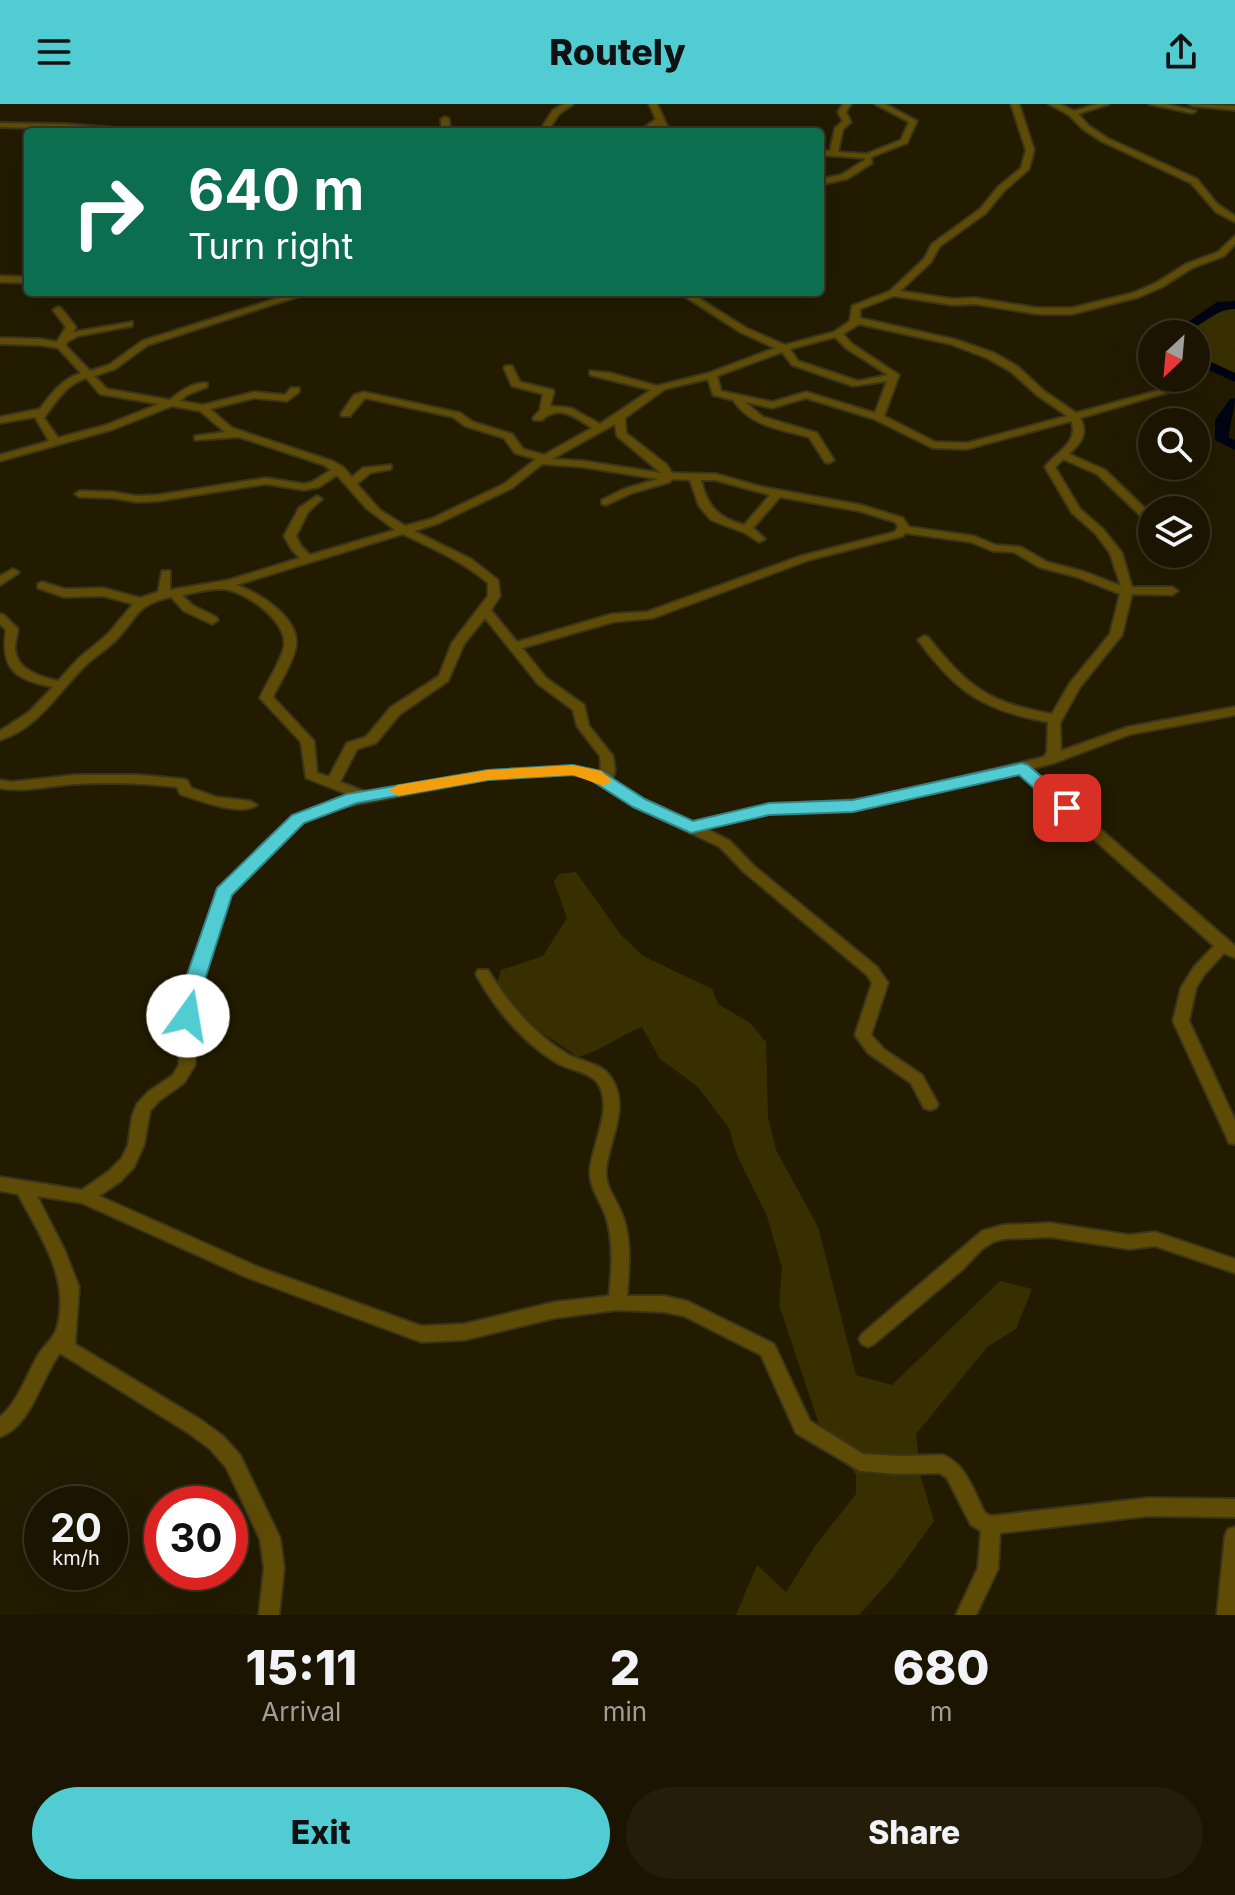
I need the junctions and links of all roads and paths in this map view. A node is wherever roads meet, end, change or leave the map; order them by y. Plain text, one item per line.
1 (569, 104) edge
2 (653, 104) edge
3 (847, 104) edge
4 (879, 104) edge
5 (1015, 104) edge
6 (1053, 104) edge
7 (1105, 104) edge
8 (1153, 104) edge
9 (1169, 105) edge
10 (1192, 108) edge
11 (1235, 108) edge
12 (1074, 113) junction
13 (445, 119) dead end
14 (659, 121) junction
15 (0, 125) edge
16 (90, 128) edge
17 (446, 128) edge
18 (545, 128) edge
19 (648, 128) edge
20 (663, 128) edge
21 (824, 153) edge
22 (835, 154) junction
23 (867, 156) junction
24 (824, 181) edge
25 (1235, 219) edge
26 (1235, 239) edge
27 (0, 279) edge
28 (24, 280) edge
29 (893, 293) junction
30 (294, 296) edge
31 (689, 296) edge
32 (58, 310) dead end
33 (855, 320) junction
34 (129, 324) dead end
35 (837, 334) junction
36 (0, 341) edge
37 (63, 342) junction
38 (784, 348) junction
39 (509, 368) dead end
40 (594, 373) dead end
41 (86, 374) junction
42 (712, 375) junction
43 (894, 377) junction
44 (203, 385) dead end
45 (659, 389) junction
46 (295, 390) dead end
47 (1164, 392) dead end
48 (737, 398) junction
49 (173, 402) junction
50 (203, 408) junction
51 (43, 412) junction
52 (346, 414) dead end
53 (1073, 416) junction
54 (620, 417) junction
55 (878, 417) junction
56 (0, 420) edge
57 (599, 428) junction
58 (240, 434) junction
59 (199, 438) dead end
60 (55, 442) junction
61 (1061, 454) junction
62 (0, 458) edge
63 (542, 460) junction
64 (829, 460) dead end
65 (387, 467) dead end
66 (339, 469) junction
67 (695, 475) junction
68 (668, 476) junction
69 (351, 483) junction
70 (778, 493) junction
71 (80, 494) dead end
72 (317, 499) dead end
73 (606, 502) dead end
74 (1138, 508) edge
75 (748, 527) junction
76 (903, 529) junction
77 (402, 531) junction
78 (759, 539) dead end
79 (308, 560) junction
80 (13, 572) dead end
81 (166, 573) dead end
82 (0, 581) edge
83 (225, 585) junction
84 (42, 586) dead end
85 (1127, 590) junction
86 (1172, 591) dead end
87 (169, 595) junction
88 (141, 602) junction
89 (485, 610) junction
90 (0, 618) edge
91 (212, 620) dead end
92 (924, 640) dead end
93 (514, 647) junction
94 (63, 685) junction
95 (1235, 711) edge
96 (1056, 719) junction
97 (0, 736) edge
98 (1049, 760) junction
99 (1022, 768) junction
100 (605, 782) junction
101 (333, 783) junction
102 (0, 784) edge
103 (364, 796) junction
104 (250, 805) dead end
105 (691, 827) junction
106 (1229, 949) edge
107 (483, 974) dead end
108 (930, 1104) dead end
109 (1235, 1138) edge
110 (0, 1184) edge
111 (23, 1186) junction
112 (84, 1197) junction
113 (1235, 1266) edge
114 (617, 1303) junction
115 (64, 1335) junction
116 (868, 1339) dead end
117 (0, 1429) edge
118 (1235, 1508) edge
119 (991, 1525) junction
120 (1235, 1536) edge
121 (269, 1615) edge
122 (966, 1615) edge
123 (1227, 1615) edge

1 - 18 street
2 - 14 street
3 - 22 street
4 - 23 street
5 - 29 street
6 - 12 street
7 - 12 street
8 - 9 street
9 - 10 street
10 - 11 street
12 - 25 street
13 - 17 street
14 - 19 street
14 - 20 street
15 - 16 street
21 - 22 street
22 - 23 street
23 - 24 street
26 - 29 street
27 - 28 street
29 - 33 street
30 - 41 street
31 - 38 street
32 - 37 street
33 - 35 street
33 - 53 street
34 - 37 street
35 - 38 street
35 - 43 street
36 - 37 street
37 - 41 street
38 - 42 street
38 - 43 street
39 - 57 street
40 - 45 street
41 - 49 street
41 - 51 street
42 - 45 street
42 - 48 street
43 - 55 street
44 - 49 street
45 - 54 street
46 - 50 street
47 - 53 street
48 - 55 street
48 - 64 street
49 - 50 street
49 - 60 street
50 - 58 street
51 - 56 street
51 - 60 street
52 - 63 street
53 - 55 street
53 - 61 street
54 - 57 street
54 - 68 street
57 - 63 street
58 - 59 street
58 - 66 street
60 - 62 street
61 - 74 street
61 - 85 street
63 - 68 street
63 - 77 street
65 - 69 street
66 - 69 street
66 - 71 street
67 - 68 street
67 - 70 street
67 - 75 street
68 - 73 street
69 - 77 street
70 - 75 street
70 - 76 street
72 - 79 street
75 - 78 street
76 - 85 street
76 - 93 street
77 - 79 street
77 - 89 street
79 - 83 street
80 - 82 street
81 - 87 street
83 - 87 street
83 - 101 street
84 - 88 street
85 - 86 street
85 - 96 street
87 - 88 street
87 - 91 street
88 - 94 street
89 - 93 street
89 - 101 street
90 - 94 street
92 - 96 street
93 - 100 street
94 - 97 street
95 - 98 street
96 - 98 street
98 - 99 street
99 - 105 street
99 - 106 street
100 - 103 street
100 - 105 street
101 - 103 street
102 - 104 street
103 - 112 street
105 - 108 street
106 - 109 street
107 - 114 street
110 - 111 street
111 - 112 street
111 - 115 street
112 - 114 street
113 - 116 street
114 - 119 street
115 - 117 street
115 - 121 street
118 - 119 street
119 - 122 street
120 - 123 street

